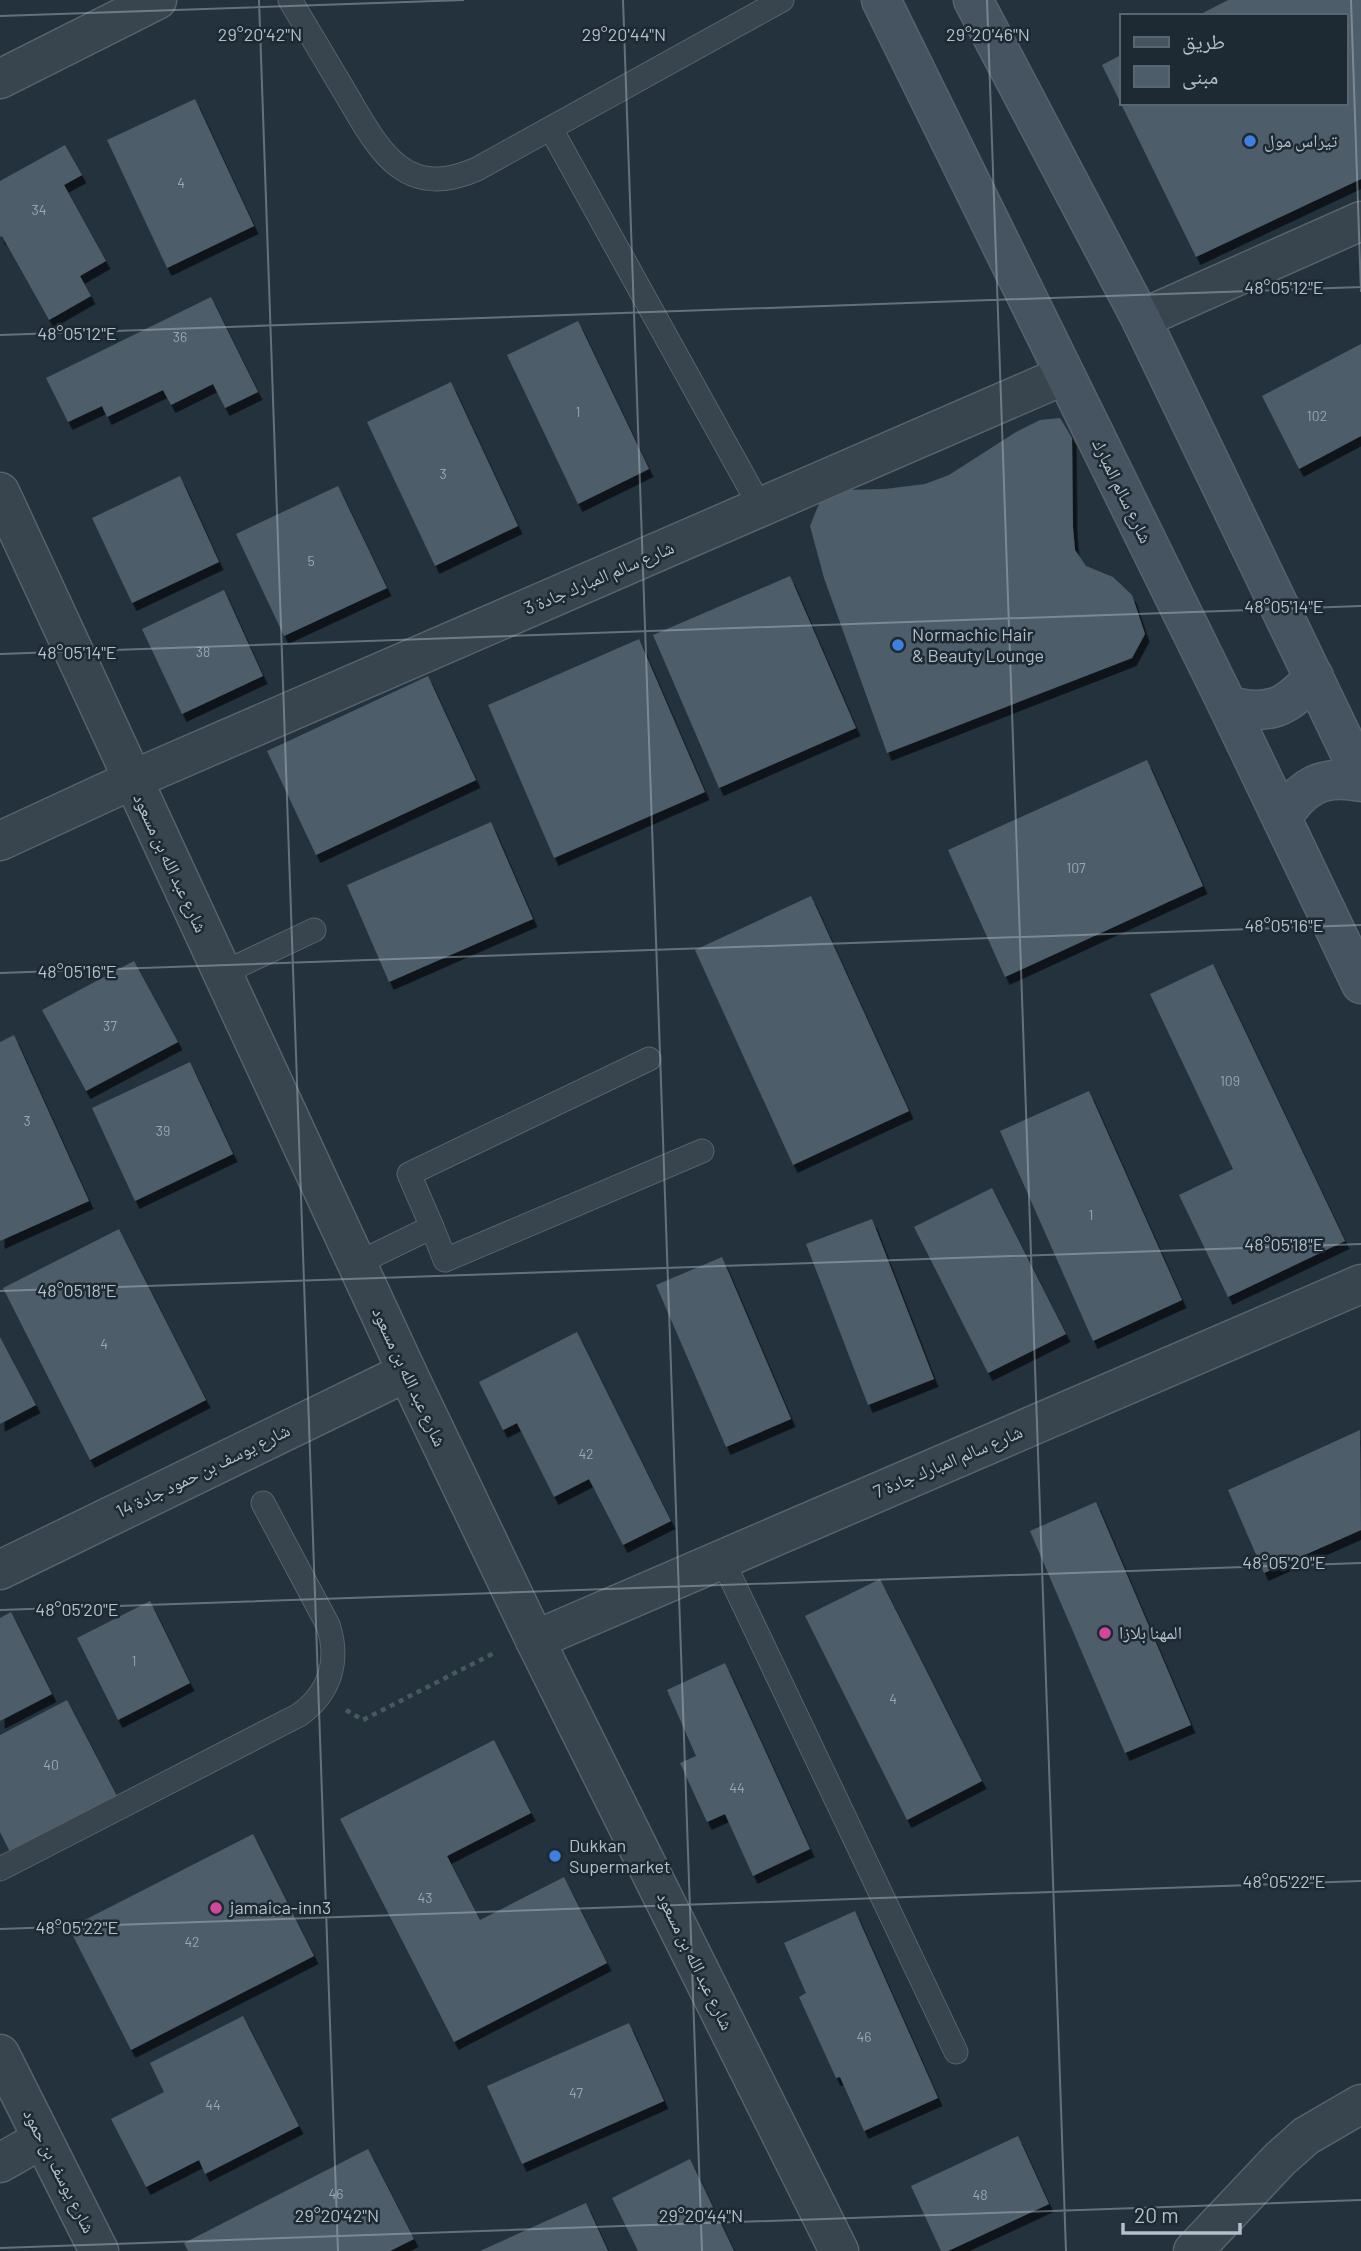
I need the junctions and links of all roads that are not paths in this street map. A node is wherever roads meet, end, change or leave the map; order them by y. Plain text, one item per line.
1 (157, 0) edge
2 (290, 0) edge
3 (782, 0) edge
4 (881, 0) edge
5 (973, 0) edge
6 (0, 79) edge
7 (551, 129) junction
8 (1361, 221) edge
9 (1141, 319) junction
10 (1065, 375) junction
11 (0, 492) edge
12 (761, 508) junction
13 (1314, 677) junction
14 (1228, 706) junction
15 (1361, 776) edge
16 (132, 780) junction
17 (1361, 782) edge
18 (1282, 818) junction
19 (0, 841) edge
20 (314, 930) dead end
21 (221, 974) junction
22 (1361, 984) edge
23 (649, 1059) dead end
24 (702, 1151) dead end
25 (432, 1227) junction
26 (356, 1264) junction
27 (1361, 1284) edge
28 (407, 1372) junction
29 (263, 1503) dead end
30 (722, 1559) junction
31 (0, 1570) edge
32 (533, 1637) junction
33 (0, 1868) edge
34 (956, 2053) dead end
35 (0, 2054) edge
36 (1359, 2110) edge
37 (42, 2139) junction
38 (0, 2163) edge
39 (99, 2251) edge
40 (839, 2251) edge
41 (1192, 2251) edge

1 - 6 street
2 - 7 lane
3 - 7 lane
4 - 10 main road, شارع سالم المبارك
5 - 9 main road
7 - 12 lane
8 - 9 street
9 - 13 main road
10 - 12 street, شارع سالم المبارك جادة 3
10 - 14 main road, شارع سالم المبارك
11 - 16 street, شارع عبد الله بن مسعود
12 - 16 street, شارع سالم المبارك جادة 3
13 - 14 main road
13 - 15 main road
14 - 18 main road, شارع سالم المبارك
16 - 19 street, شارع سالم المبارك جادة 3
16 - 21 street, شارع عبد الله بن مسعود
17 - 18 main road
18 - 22 main road, شارع سالم المبارك
20 - 21 lane
21 - 26 street, شارع عبد الله بن مسعود
23 - 25 lane
24 - 25 lane
25 - 26 lane
26 - 28 street, شارع عبد الله بن مسعود
27 - 30 street, شارع سالم المبارك جادة 7
28 - 31 street, شارع يوسف بن حمود جادة 14
28 - 32 street, شارع عبد الله بن مسعود
29 - 33 lane
30 - 32 street, شارع سالم المبارك جادة 7
30 - 34 lane
32 - 40 street, شارع عبد الله بن مسعود
35 - 37 street, شارع يوسف بن حمود
36 - 41 street
37 - 38 street
37 - 39 street, شارع يوسف بن حمود

